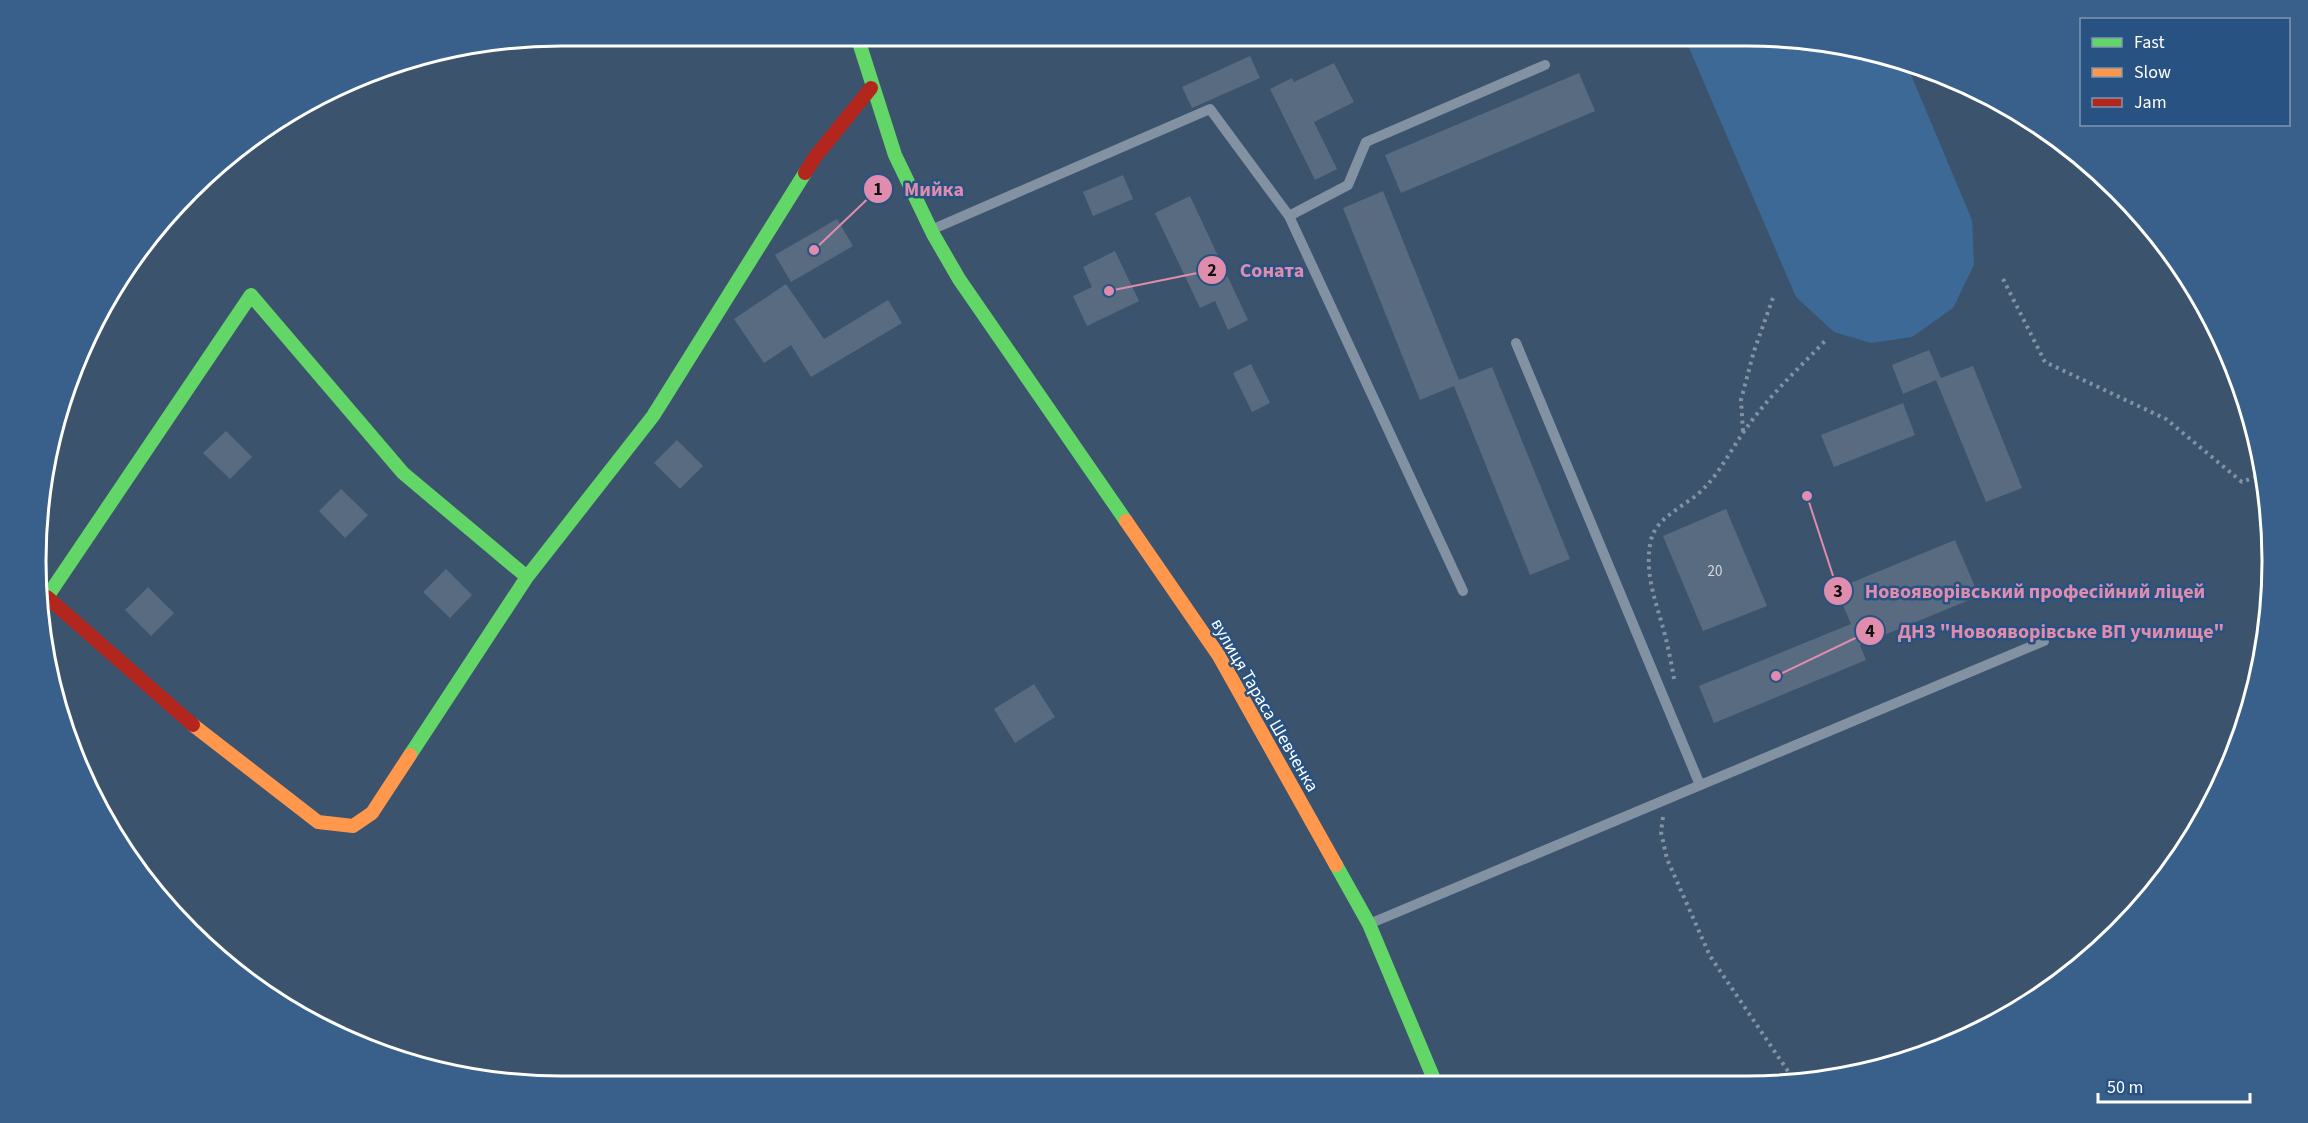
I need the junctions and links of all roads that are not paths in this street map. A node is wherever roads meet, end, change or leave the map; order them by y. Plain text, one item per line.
1 (860, 47) edge
2 (1545, 64) dead end
3 (871, 88) junction
4 (1289, 216) junction
5 (930, 230) junction
6 (1516, 343) dead end
7 (527, 577) junction
8 (1463, 591) dead end
9 (48, 594) edge
10 (49, 604) edge
11 (2044, 640) dead end
12 (1700, 785) junction
13 (1369, 924) junction
14 (1433, 1076) edge

1 - 3 street, вулиця Тараса Шевченка
2 - 4 lane
3 - 5 street, вулиця Тараса Шевченка
3 - 7 street
4 - 5 lane
4 - 8 lane
5 - 13 street, вулиця Тараса Шевченка
6 - 12 lane
7 - 9 street
7 - 10 street
11 - 12 lane
12 - 13 lane
13 - 14 street, вулиця Тараса Шевченка

